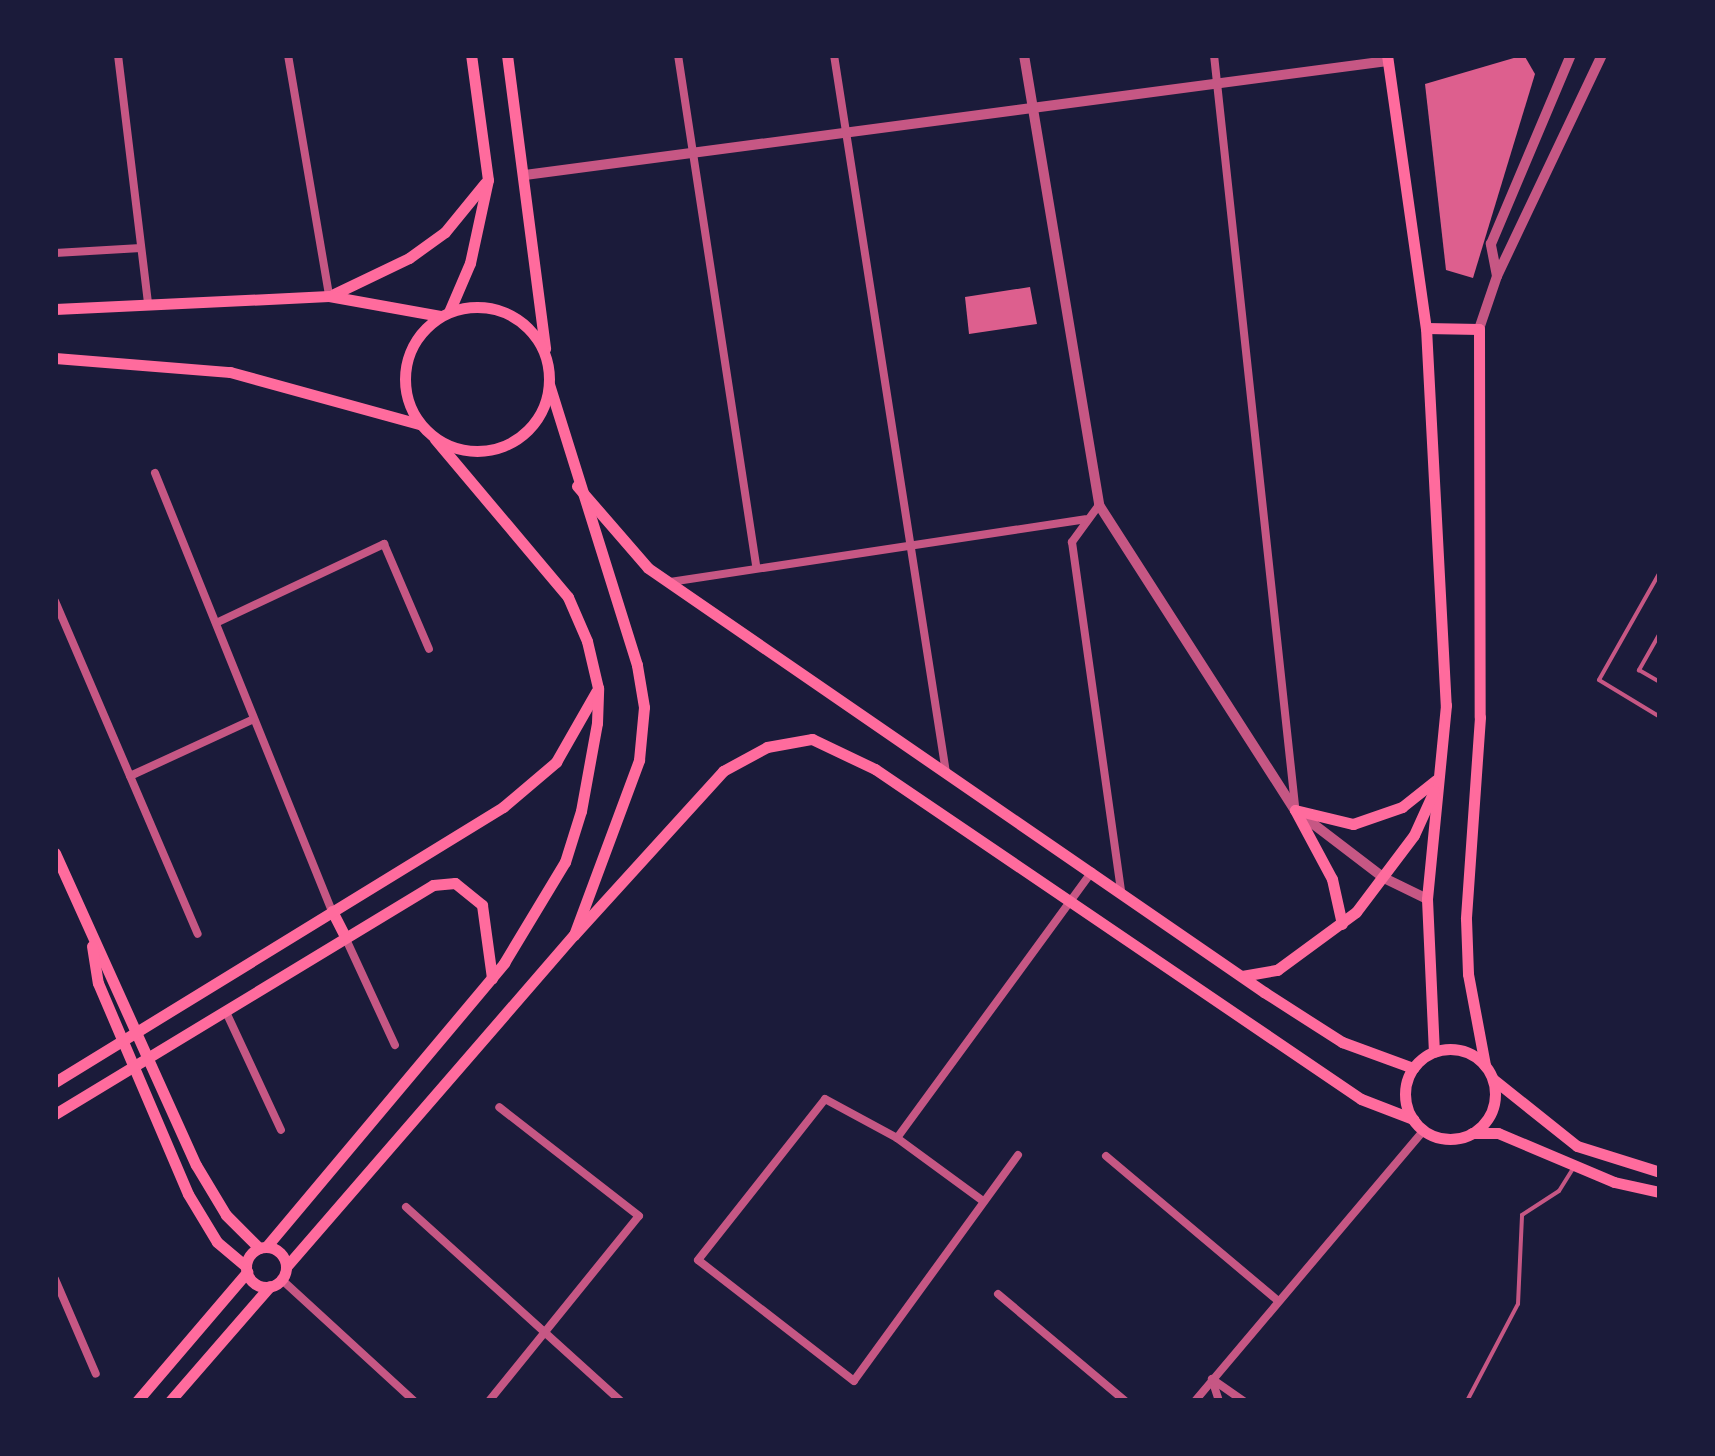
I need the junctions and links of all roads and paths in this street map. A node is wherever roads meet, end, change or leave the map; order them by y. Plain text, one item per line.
1 (118, 55) edge
2 (288, 55) edge
3 (471, 55) edge
4 (507, 55) edge
5 (678, 55) edge
6 (834, 55) edge
7 (1024, 55) edge
8 (1214, 55) edge
9 (1571, 55) edge
10 (1602, 55) edge
11 (1387, 58) edge
12 (1219, 86) junction
13 (1032, 112) junction
14 (846, 135) junction
15 (693, 154) junction
16 (525, 175) junction
17 (488, 180) junction
18 (141, 248) junction
19 (55, 253) edge
20 (1497, 276) junction
21 (329, 296) junction
22 (148, 302) junction
23 (55, 308) edge
24 (445, 314) junction
25 (1426, 328) junction
26 (1479, 328) junction
27 (55, 358) edge
28 (548, 363) junction
29 (550, 384) junction
30 (419, 424) junction
31 (435, 439) junction
32 (155, 473) dead end
33 (577, 486) junction
34 (1099, 505) junction
35 (1085, 518) junction
36 (911, 543) junction
37 (756, 565) junction
38 (1660, 572) edge
39 (668, 582) junction
40 (55, 601) edge
41 (216, 622) junction
42 (1660, 633) edge
43 (430, 649) dead end
44 (1660, 682) edge
45 (598, 688) junction
46 (1660, 717) edge
47 (254, 719) junction
48 (946, 773) junction
49 (1442, 774) junction
50 (130, 776) junction
51 (1295, 810) junction
52 (55, 853) edge
53 (1092, 872) junction
54 (1384, 878) junction
55 (1121, 892) junction
56 (1428, 899) junction
57 (1070, 906) junction
58 (332, 911) junction
59 (1342, 924) junction
60 (198, 934) dead end
61 (574, 935) junction
62 (345, 937) junction
63 (92, 942) junction
64 (1242, 976) junction
65 (492, 978) junction
66 (226, 1012) junction
67 (140, 1032) junction
68 (123, 1042) junction
69 (395, 1045) dead end
70 (1434, 1052) junction
71 (152, 1058) junction
72 (135, 1068) junction
73 (1413, 1068) junction
74 (1488, 1071) junction
75 (55, 1082) edge
76 (499, 1107) dead end
77 (55, 1114) edge
78 (1413, 1119) junction
79 (281, 1130) dead end
80 (1424, 1130) junction
81 (1472, 1133) junction
82 (896, 1138) junction
83 (1018, 1156) dead end
84 (1106, 1156) dead end
85 (1574, 1167) junction
86 (1660, 1172) edge
87 (1660, 1192) edge
88 (982, 1202) junction
89 (406, 1207) dead end
90 (262, 1247) junction
91 (246, 1269) junction
92 (279, 1277) junction
93 (55, 1279) edge
94 (998, 1294) dead end
95 (1277, 1300) junction
96 (540, 1334) junction
97 (96, 1374) dead end
98 (1212, 1379) junction
99 (137, 1401) edge
100 (170, 1401) edge
101 (414, 1401) edge
102 (489, 1401) edge
103 (621, 1401) edge
104 (1125, 1401) edge
105 (1195, 1401) edge
106 (1219, 1401) edge
107 (1244, 1401) edge
108 (1467, 1401) edge

1 - 18 street
2 - 21 street
3 - 17 main road
4 - 16 main road
5 - 15 street
6 - 14 street
7 - 13 street
8 - 12 street
9 - 20 street
10 - 20 street
11 - 12 street
11 - 25 main road
12 - 13 street
12 - 51 street
13 - 14 street
13 - 34 street
14 - 15 street
14 - 36 street
15 - 16 street
15 - 37 street
16 - 28 main road
17 - 21 main road
17 - 24 main road
18 - 19 street
18 - 22 street
20 - 26 street
21 - 22 main road
21 - 24 main road
22 - 23 main road
24 - 28 main road
24 - 30 main road
25 - 26 main road
25 - 49 main road
26 - 74 main road
27 - 30 main road
28 - 29 main road
29 - 31 main road
29 - 33 main road
30 - 31 main road
31 - 45 main road
32 - 41 street
33 - 39 main road
33 - 61 main road
34 - 35 street
34 - 51 street
35 - 36 street
35 - 55 street
36 - 37 street
36 - 48 street
37 - 39 street
38 - 46 lane
39 - 48 main road
40 - 50 street
41 - 43 street
41 - 47 street
42 - 44 lane
45 - 58 main road
45 - 65 main road
47 - 50 street
47 - 58 street
48 - 53 main road
49 - 51 main road
49 - 54 main road
49 - 56 main road
50 - 60 street
51 - 54 street
51 - 59 main road
52 - 63 main road
53 - 55 main road
53 - 57 street
54 - 56 street
54 - 59 main road
55 - 64 main road
56 - 70 main road
57 - 61 main road
57 - 78 main road
57 - 82 street
58 - 62 main road
58 - 67 main road
59 - 64 main road
61 - 92 main road
62 - 65 main road
62 - 66 main road
62 - 69 street
63 - 67 main road
63 - 68 main road
64 - 73 main road
65 - 90 main road
66 - 71 main road
66 - 79 street
67 - 68 main road
67 - 71 main road
68 - 72 main road
68 - 75 main road
70 - 73 main road
70 - 74 main road
71 - 72 main road
71 - 90 main road
72 - 77 main road
72 - 91 main road
73 - 78 main road
74 - 81 main road
74 - 86 main road
76 - 96 street
78 - 80 main road
80 - 81 main road
80 - 95 street
81 - 85 main road
82 - 88 street
82 - 88 street
83 - 88 street
84 - 95 street
85 - 87 main road
85 - 108 lane
89 - 96 street
90 - 91 main road
90 - 92 main road
91 - 92 main road
91 - 99 main road
92 - 100 main road
92 - 101 street
93 - 97 street
94 - 104 street
95 - 98 street
96 - 102 street
96 - 103 street
98 - 105 street
98 - 106 street
98 - 107 street

